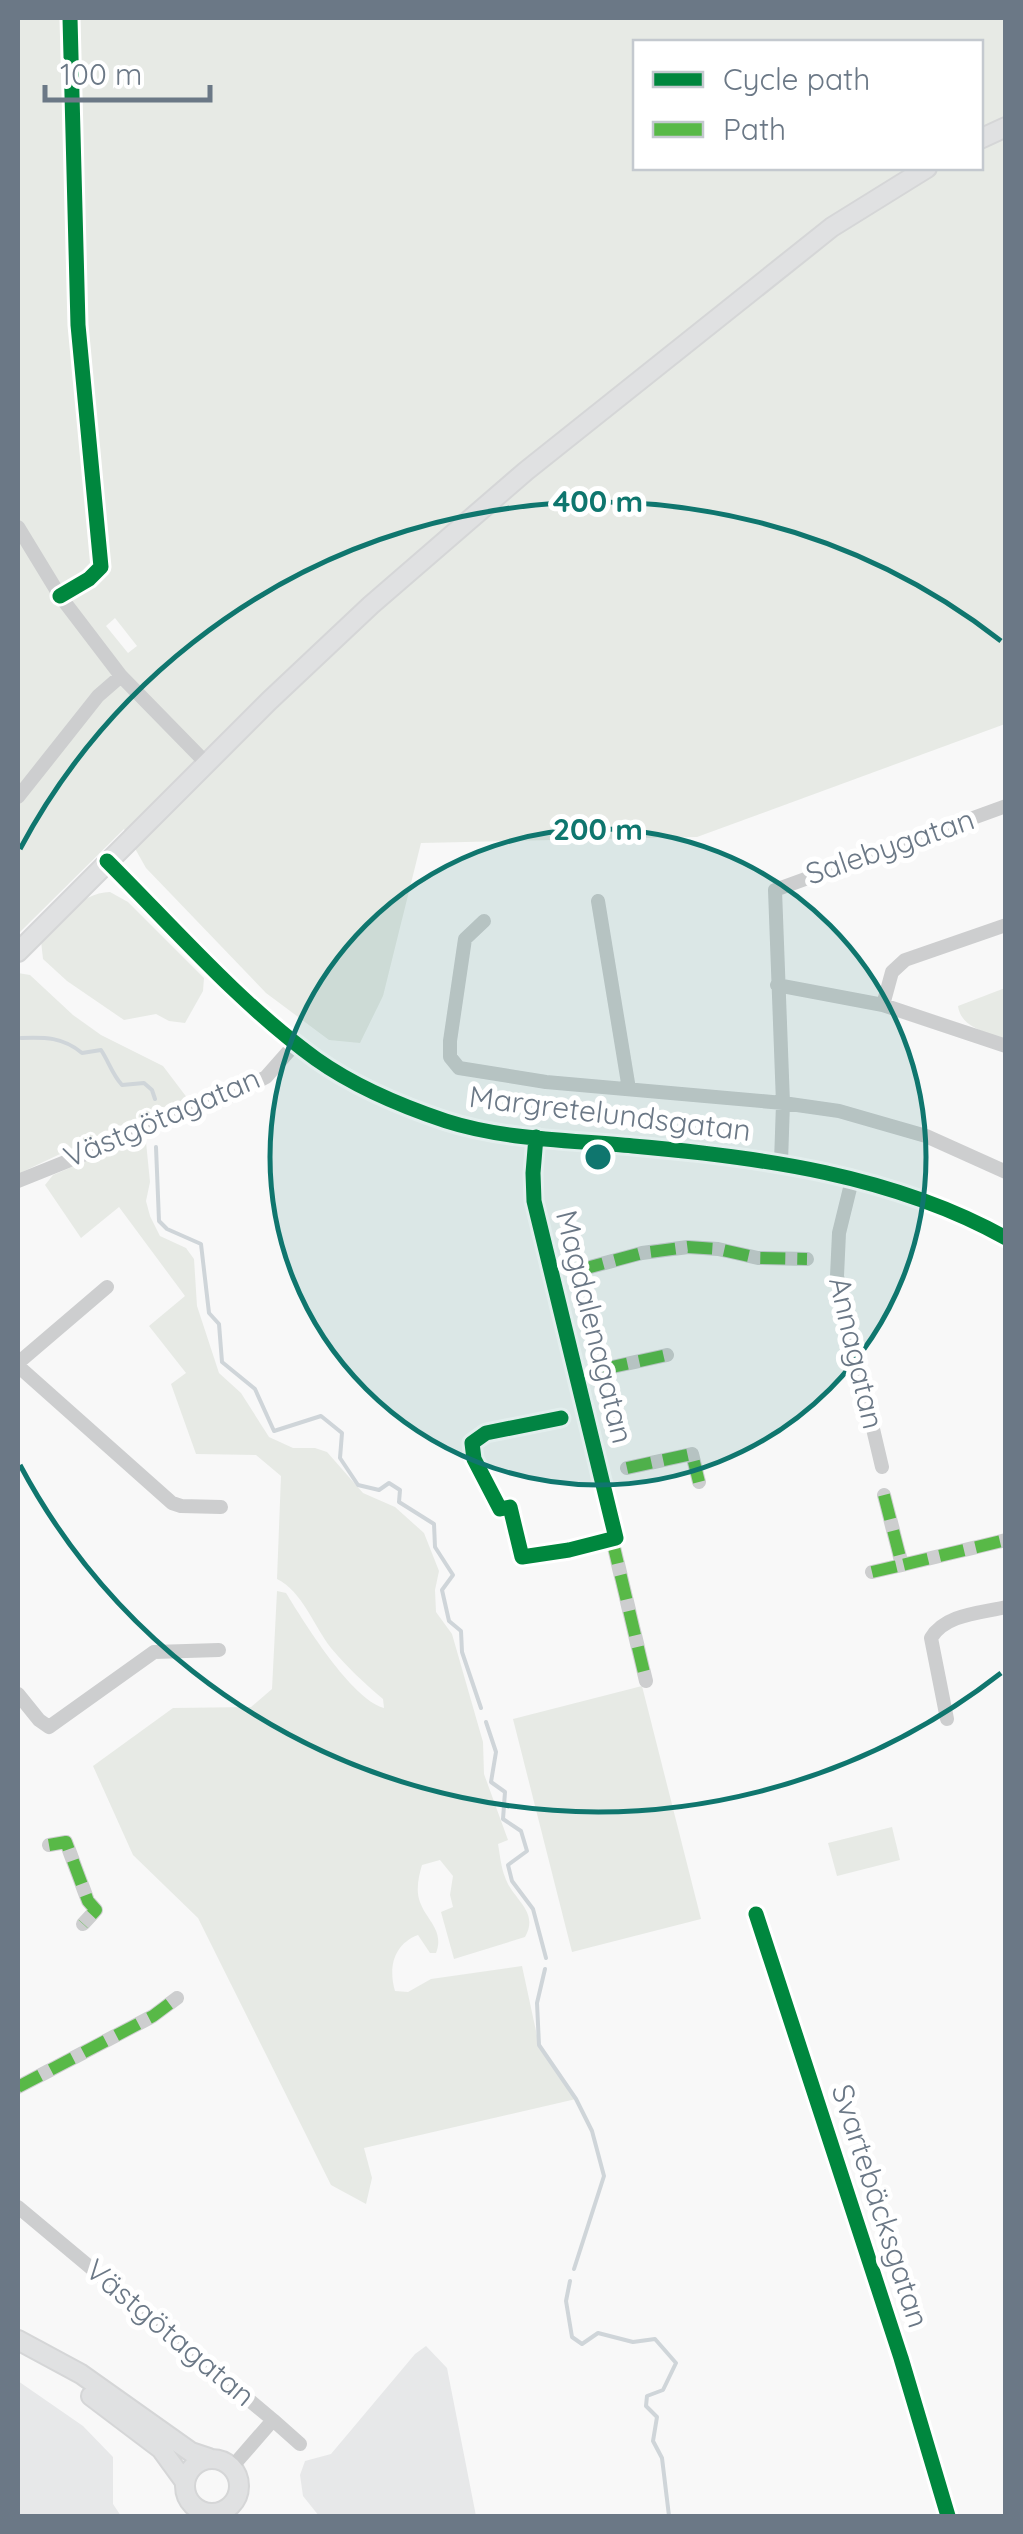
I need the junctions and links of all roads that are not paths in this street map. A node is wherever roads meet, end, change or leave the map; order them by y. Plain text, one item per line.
1 (70, 18) edge
2 (1006, 126) edge
3 (983, 138) edge
4 (924, 170) edge
5 (18, 527) edge
6 (60, 596) junction
7 (121, 676) junction
8 (207, 764) junction
9 (18, 797) edge
10 (1006, 806) edge
11 (108, 861) junction
12 (598, 900) dead end
13 (484, 921) dead end
14 (1006, 925) edge
15 (18, 952) edge
16 (777, 985) junction
17 (883, 1005) junction
18 (296, 1043) junction
19 (1006, 1046) edge
20 (629, 1089) junction
21 (783, 1102) junction
22 (536, 1137) junction
23 (781, 1162) junction
24 (1006, 1172) edge
25 (18, 1180) edge
26 (852, 1180) junction
27 (1006, 1238) edge
28 (807, 1259) dead end
29 (579, 1270) dead end
30 (108, 1287) dead end
31 (667, 1354) dead end
32 (18, 1364) edge
33 (603, 1369) dead end
34 (561, 1418) dead end
35 (882, 1467) dead end
36 (627, 1468) dead end
37 (699, 1482) dead end
38 (884, 1495) dead end
39 (221, 1507) dead end
40 (614, 1534) junction
41 (1006, 1540) edge
42 (902, 1565) junction
43 (872, 1572) dead end
44 (1006, 1607) edge
45 (219, 1650) dead end
46 (646, 1681) dead end
47 (18, 1694) edge
48 (948, 1719) dead end
49 (50, 1845) dead end
50 (756, 1914) dead end
51 (83, 1924) dead end
52 (178, 1998) dead end
53 (18, 2087) edge
54 (18, 2208) edge
55 (18, 2340) edge
56 (49, 2360) junction
57 (273, 2420) junction
58 (300, 2444) dead end
59 (209, 2458) junction
60 (232, 2467) junction
61 (185, 2482) junction
62 (234, 2502) junction
63 (250, 2516) edge
64 (948, 2516) edge

1 - 6 street
2 - 3 main road
4 - 8 main road
5 - 6 street
6 - 7 street
7 - 8 street
7 - 9 street
8 - 11 main road
10 - 16 street, Salebygatan
11 - 15 main road
11 - 18 street, Margretelundsgatan
12 - 20 street
13 - 20 street
14 - 17 street
16 - 17 street
16 - 21 street
17 - 19 street
18 - 22 street, Margretelundsgatan
18 - 25 street, Västgötagatan
20 - 21 street
21 - 23 street
21 - 24 street
22 - 23 street, Margretelundsgatan
22 - 40 street, Magdalenagatan
23 - 26 street, Margretelundsgatan
26 - 27 street, Margretelundsgatan
26 - 35 street, Annagatan
28 - 29 street
30 - 32 street
31 - 33 street
32 - 39 street
34 - 40 street
36 - 37 street
38 - 42 street
40 - 46 street, Magdalenagatan
41 - 42 street
42 - 43 street
44 - 48 street
45 - 47 street
49 - 51 street
50 - 64 street, Svartebäcksgatan
52 - 53 street
54 - 57 street, Västgötagatan
55 - 56 main road
56 - 59 main road
56 - 61 main road
57 - 58 street
57 - 60 street, Västgötagatan
59 - 60 main road
59 - 61 main road
60 - 62 main road
61 - 62 main road
62 - 63 main road

